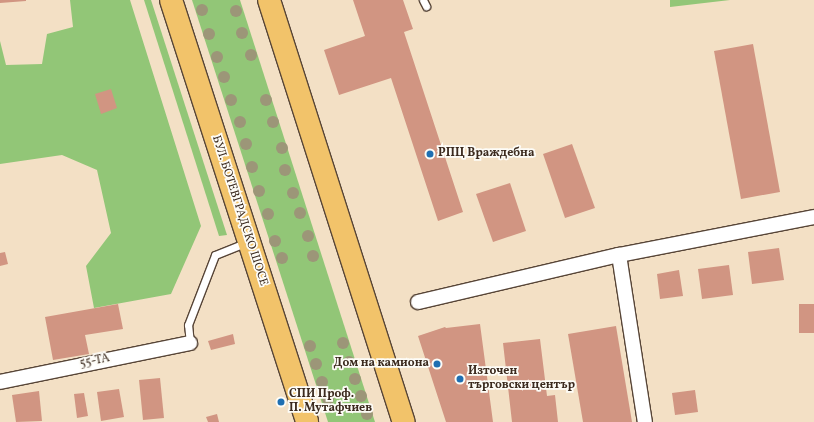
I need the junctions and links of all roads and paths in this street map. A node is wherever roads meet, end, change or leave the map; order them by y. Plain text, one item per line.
1 (171, 0) edge
2 (269, 0) edge
3 (814, 217) edge
4 (249, 242) junction
5 (619, 255) junction
6 (418, 302) dead end
7 (190, 343) joint
8 (0, 382) edge
9 (307, 422) edge
10 (404, 422) edge
11 (645, 422) edge

1 - 4 main road, БУЛ. БОТЕВГРАДСКО ШОСЕ
2 - 10 main road
3 - 5 street
4 - 7 lane
4 - 9 main road, БУЛ. БОТЕВГРАДСКО ШОСЕ
5 - 6 street
5 - 11 street
7 - 8 street, 55-ТА

